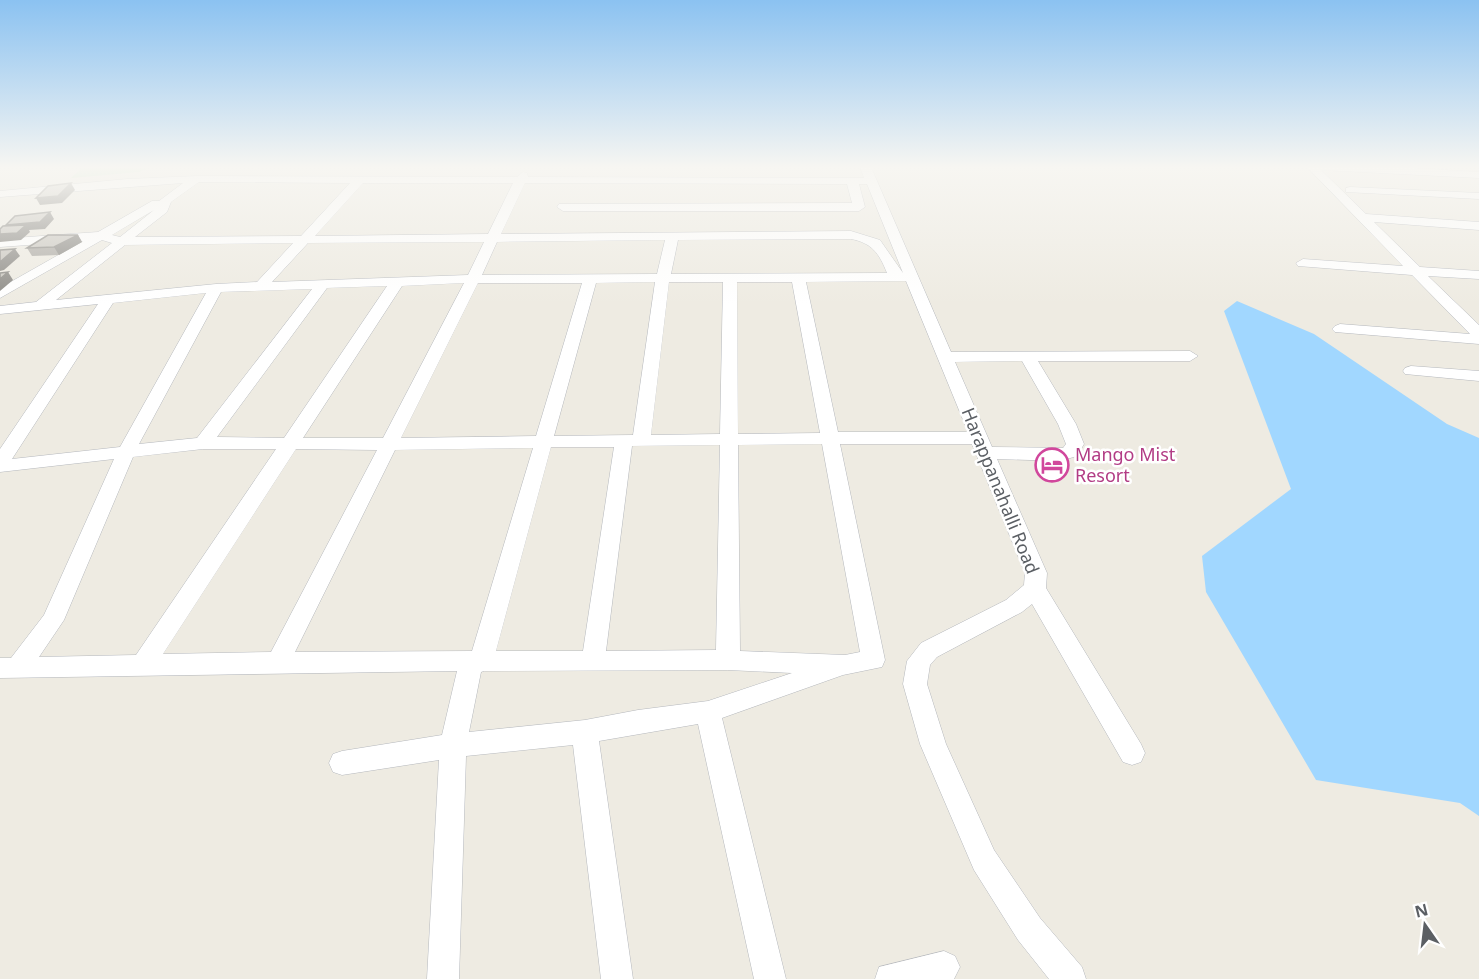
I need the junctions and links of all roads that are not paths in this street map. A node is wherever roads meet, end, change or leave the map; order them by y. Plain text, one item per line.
1 (138, 213) edge
2 (158, 213) edge
3 (330, 213) edge
4 (501, 213) edge
5 (744, 213) edge
6 (827, 213) edge
7 (879, 213) edge
8 (1359, 213) edge
9 (1373, 213) edge
10 (1364, 218) junction
11 (1379, 219) junction
12 (780, 221) junction
13 (1479, 226) edge
14 (99, 236) junction
15 (672, 237) junction
16 (123, 240) junction
17 (305, 240) junction
18 (492, 240) junction
19 (0, 243) edge
20 (1303, 263) dead end
21 (40, 271) junction
22 (1417, 271) junction
23 (1433, 272) junction
24 (10, 274) edge
25 (1479, 275) edge
26 (904, 277) junction
27 (590, 278) junction
28 (663, 278) junction
29 (730, 278) junction
30 (798, 278) junction
31 (473, 279) junction
32 (397, 282) junction
33 (323, 284) junction
34 (261, 286) junction
35 (216, 288) junction
36 (0, 294) edge
37 (108, 300) junction
38 (37, 308) junction
39 (0, 310) edge
40 (1479, 315) edge
41 (1340, 329) dead end
42 (1479, 334) edge
43 (1479, 339) edge
44 (1190, 356) dead end
45 (946, 357) junction
46 (1027, 357) junction
47 (1412, 371) dead end
48 (1479, 376) edge
49 (830, 438) junction
50 (728, 440) junction
51 (632, 441) junction
52 (544, 442) junction
53 (203, 443) junction
54 (291, 444) junction
55 (388, 444) junction
56 (983, 446) junction
57 (126, 452) junction
58 (0, 464) edge
59 (1035, 589) junction
60 (728, 660) junction
61 (476, 661) junction
62 (592, 661) junction
63 (278, 662) junction
64 (845, 665) junction
65 (142, 666) junction
66 (8, 669) edge
67 (708, 712) junction
68 (585, 732) junction
69 (453, 745) junction
70 (1132, 753) dead end
71 (342, 763) dead end
72 (944, 967) dead end
73 (443, 979) edge
74 (617, 979) edge
75 (770, 979) edge
76 (891, 979) edge
77 (1070, 979) edge

1 - 14 street
2 - 16 street
3 - 17 street
4 - 18 street
5 - 12 street
6 - 12 street
7 - 26 street, Harappanahalli Road
8 - 10 street
9 - 11 street
10 - 11 street
10 - 22 street
11 - 13 street
11 - 23 street
12 - 15 street
12 - 26 street
14 - 16 street
14 - 19 street
14 - 21 street
15 - 18 street
15 - 28 street
16 - 17 street
16 - 38 street
17 - 18 street
17 - 34 street
18 - 31 street
20 - 22 street
21 - 24 street
21 - 36 street
22 - 23 street
22 - 42 street
23 - 25 street
23 - 40 street
26 - 30 street
26 - 45 street, Harappanahalli Road
27 - 28 street
27 - 31 street
27 - 52 street
28 - 29 street
28 - 51 street
29 - 30 street
29 - 50 street
30 - 49 street
31 - 32 street
31 - 55 street
32 - 33 street
32 - 54 street
33 - 34 street
33 - 53 street
34 - 35 street
35 - 37 street
35 - 57 street
37 - 38 street
37 - 58 street
38 - 39 street
41 - 43 street
44 - 46 street
45 - 46 street
45 - 56 street, Harappanahalli Road
46 - 56 street
47 - 48 street
49 - 50 street
49 - 56 street
49 - 64 street
50 - 51 street
50 - 60 street
51 - 52 street
51 - 62 street
52 - 55 street
52 - 61 street
53 - 54 street
53 - 57 street
54 - 55 street
54 - 65 street
55 - 63 street
56 - 59 street, Harappanahalli Road
57 - 58 street
57 - 66 street
59 - 70 street
59 - 77 street, Harappanahalli Road
60 - 62 street
60 - 64 street
61 - 62 street
61 - 63 street
61 - 69 street
63 - 65 street
64 - 67 street
65 - 66 street
67 - 68 street
67 - 75 street
68 - 69 street
68 - 74 street
69 - 71 street
69 - 73 street
72 - 76 street

